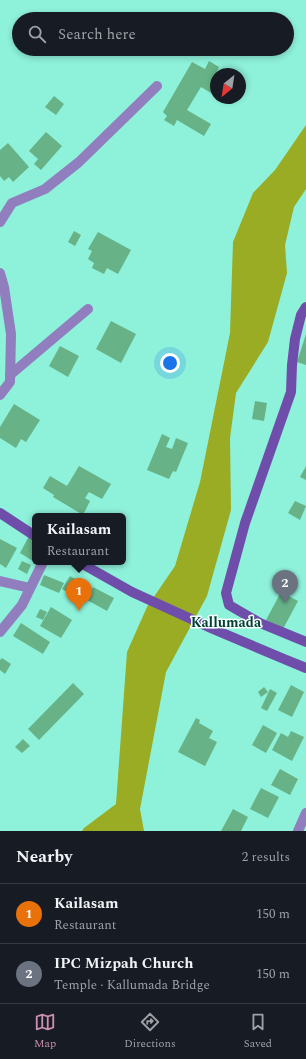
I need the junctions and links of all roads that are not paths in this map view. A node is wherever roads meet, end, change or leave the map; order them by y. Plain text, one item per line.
1 (157, 86) dead end
2 (0, 222) edge
3 (0, 273) edge
4 (306, 307) edge
5 (88, 309) dead end
6 (10, 374) junction
7 (0, 395) edge
8 (0, 513) edge
9 (32, 534) edge
10 (42, 565) edge
11 (84, 565) edge
12 (0, 581) edge
13 (30, 588) junction
14 (0, 632) edge
15 (306, 642) edge
16 (306, 668) edge
17 (306, 813) edge
18 (298, 831) edge

1 - 2 street
3 - 6 street
4 - 15 main road
5 - 6 street
6 - 7 street
8 - 9 main road
10 - 13 street
11 - 16 main road
12 - 13 street
13 - 14 street
17 - 18 street

